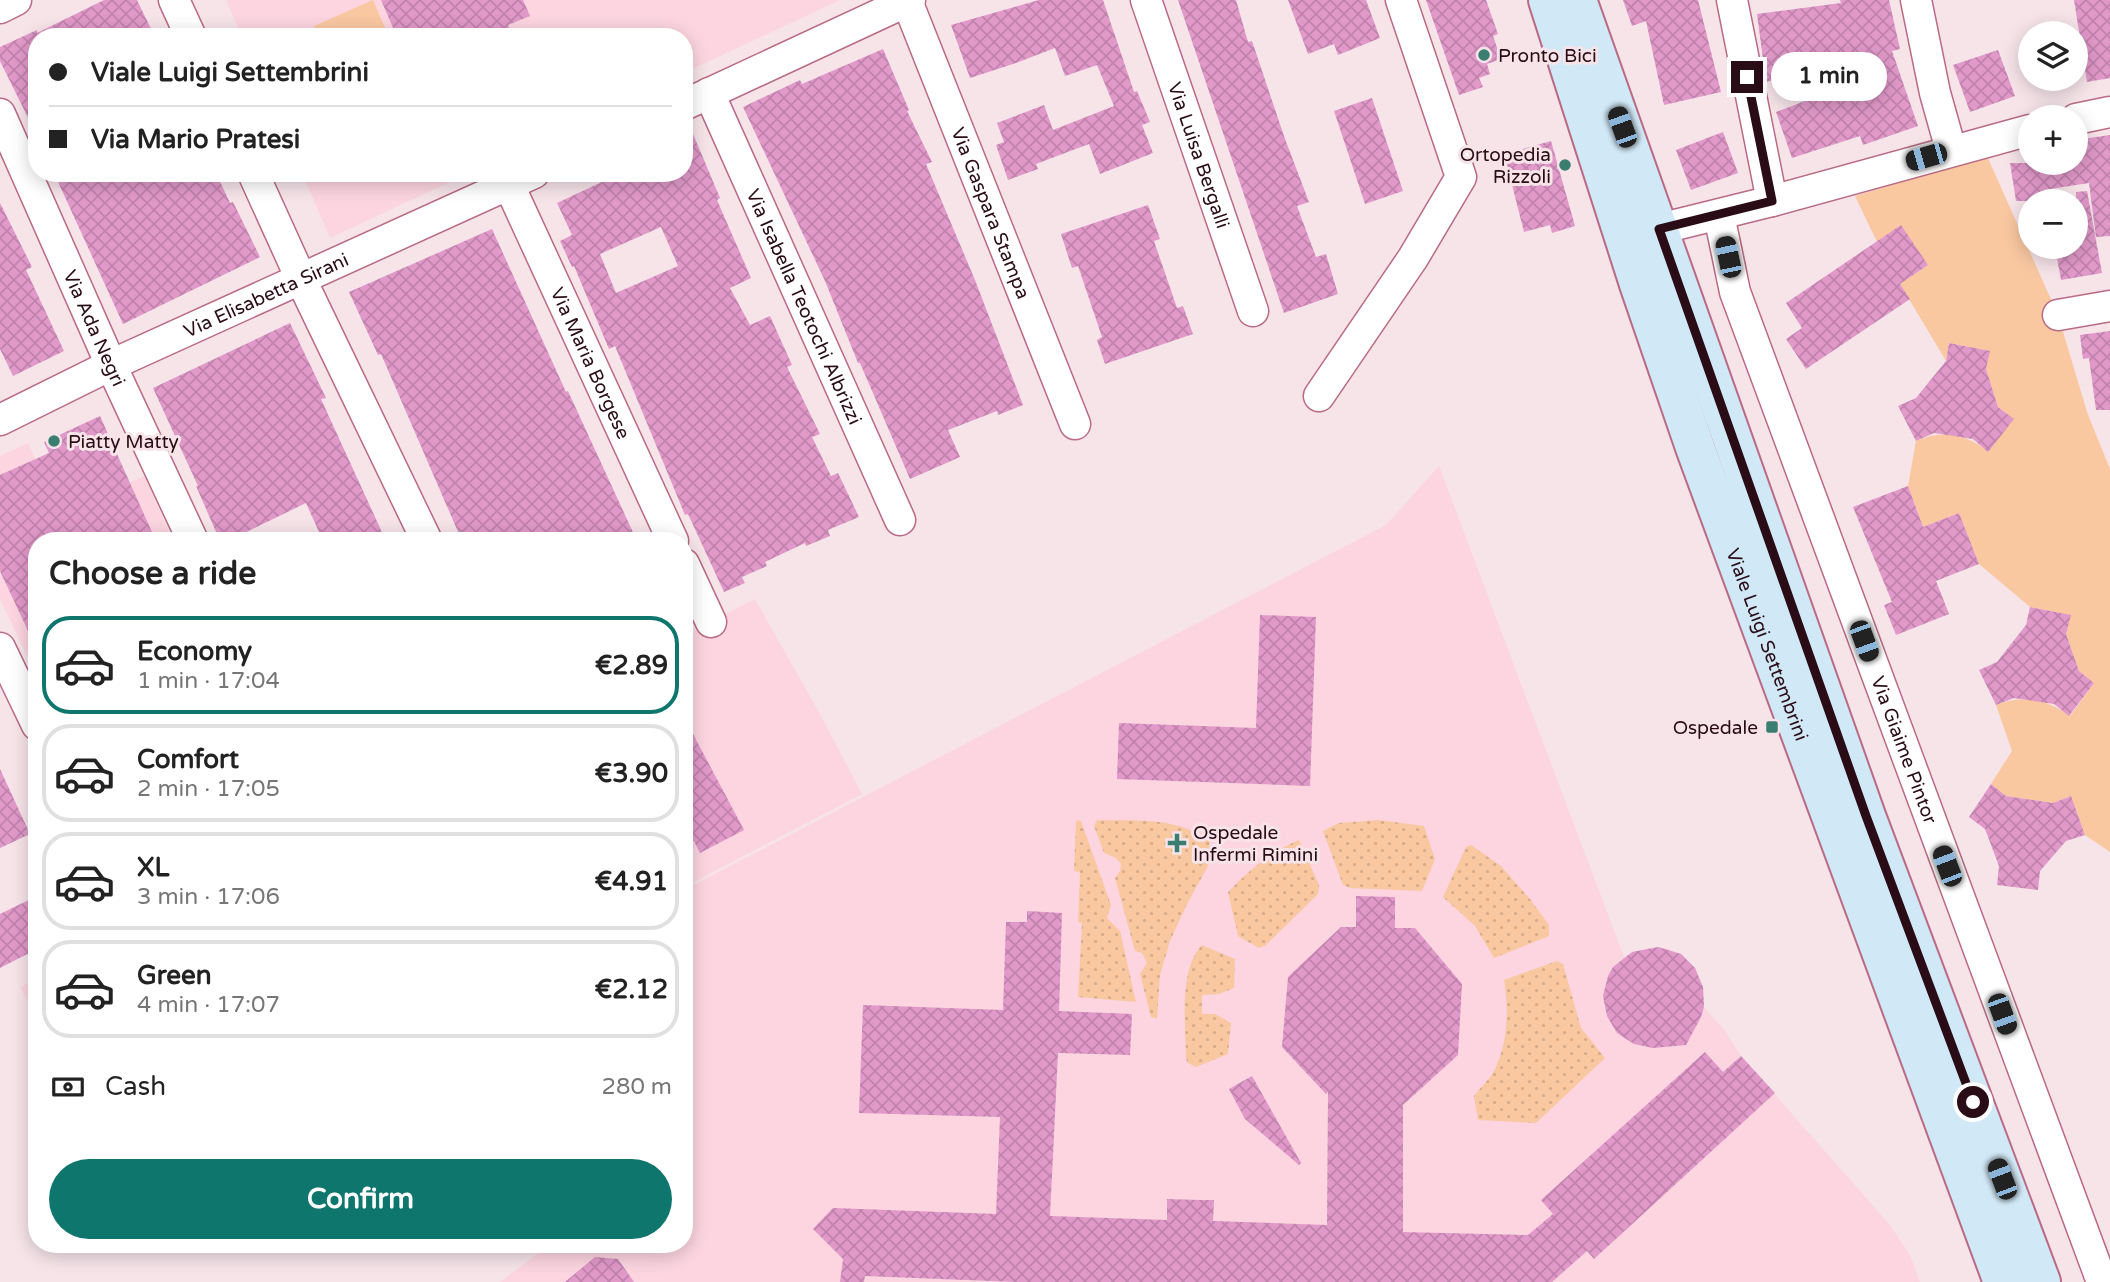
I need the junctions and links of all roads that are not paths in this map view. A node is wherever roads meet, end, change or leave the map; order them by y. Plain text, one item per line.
1 (16, 0) edge
2 (174, 0) edge
3 (909, 0) edge
4 (1146, 0) edge
5 (1402, 0) edge
6 (1548, 0) edge
7 (1577, 0) edge
8 (1732, 0) edge
9 (1916, 0) edge
10 (0, 8) edge
11 (187, 28) edge
12 (696, 99) edge
13 (2110, 112) edge
14 (0, 114) edge
15 (2088, 117) edge
16 (2018, 133) edge
17 (1951, 150) junction
18 (28, 178) edge
19 (30, 182) edge
20 (257, 182) edge
21 (514, 182) edge
22 (522, 182) edge
23 (1772, 201) junction
24 (1719, 215) junction
25 (1659, 229) junction
26 (301, 278) junction
27 (2110, 306) edge
28 (1253, 311) dead end
29 (2058, 315) dead end
30 (111, 366) junction
31 (1319, 396) dead end
32 (0, 420) edge
33 (1075, 424) dead end
34 (900, 520) dead end
35 (189, 532) edge
36 (423, 532) edge
37 (669, 532) edge
38 (693, 583) edge
39 (711, 622) dead end
40 (0, 648) edge
41 (28, 706) edge
42 (2003, 1282) edge
43 (2041, 1282) edge
44 (2102, 1282) edge

1 - 10 street
2 - 11 street
3 - 12 street
3 - 33 street, Via Gaspara Stampa
4 - 28 street, Via Luisa Bergalli
5 - 31 street
6 - 42 main road, Viale Luigi Settembrini
7 - 25 main road, Viale Luigi Settembrini
8 - 23 street
9 - 17 street
12 - 34 street, Via Isabella Teotochi Albrizzi
13 - 15 street
14 - 18 street, Via Ada Negri
16 - 17 street
17 - 23 street
19 - 30 street, Via Ada Negri
20 - 26 street
21 - 26 street, Via Elisabetta Sirani
22 - 37 street, Via Maria Borgese
23 - 24 street
24 - 25 street
24 - 44 street, Via Giaime Pintor
25 - 43 main road, Viale Luigi Settembrini
26 - 30 street, Via Elisabetta Sirani
26 - 36 street
27 - 29 street
30 - 32 street, Via Elisabetta Sirani
30 - 35 street, Via Ada Negri
38 - 39 street
40 - 41 street

